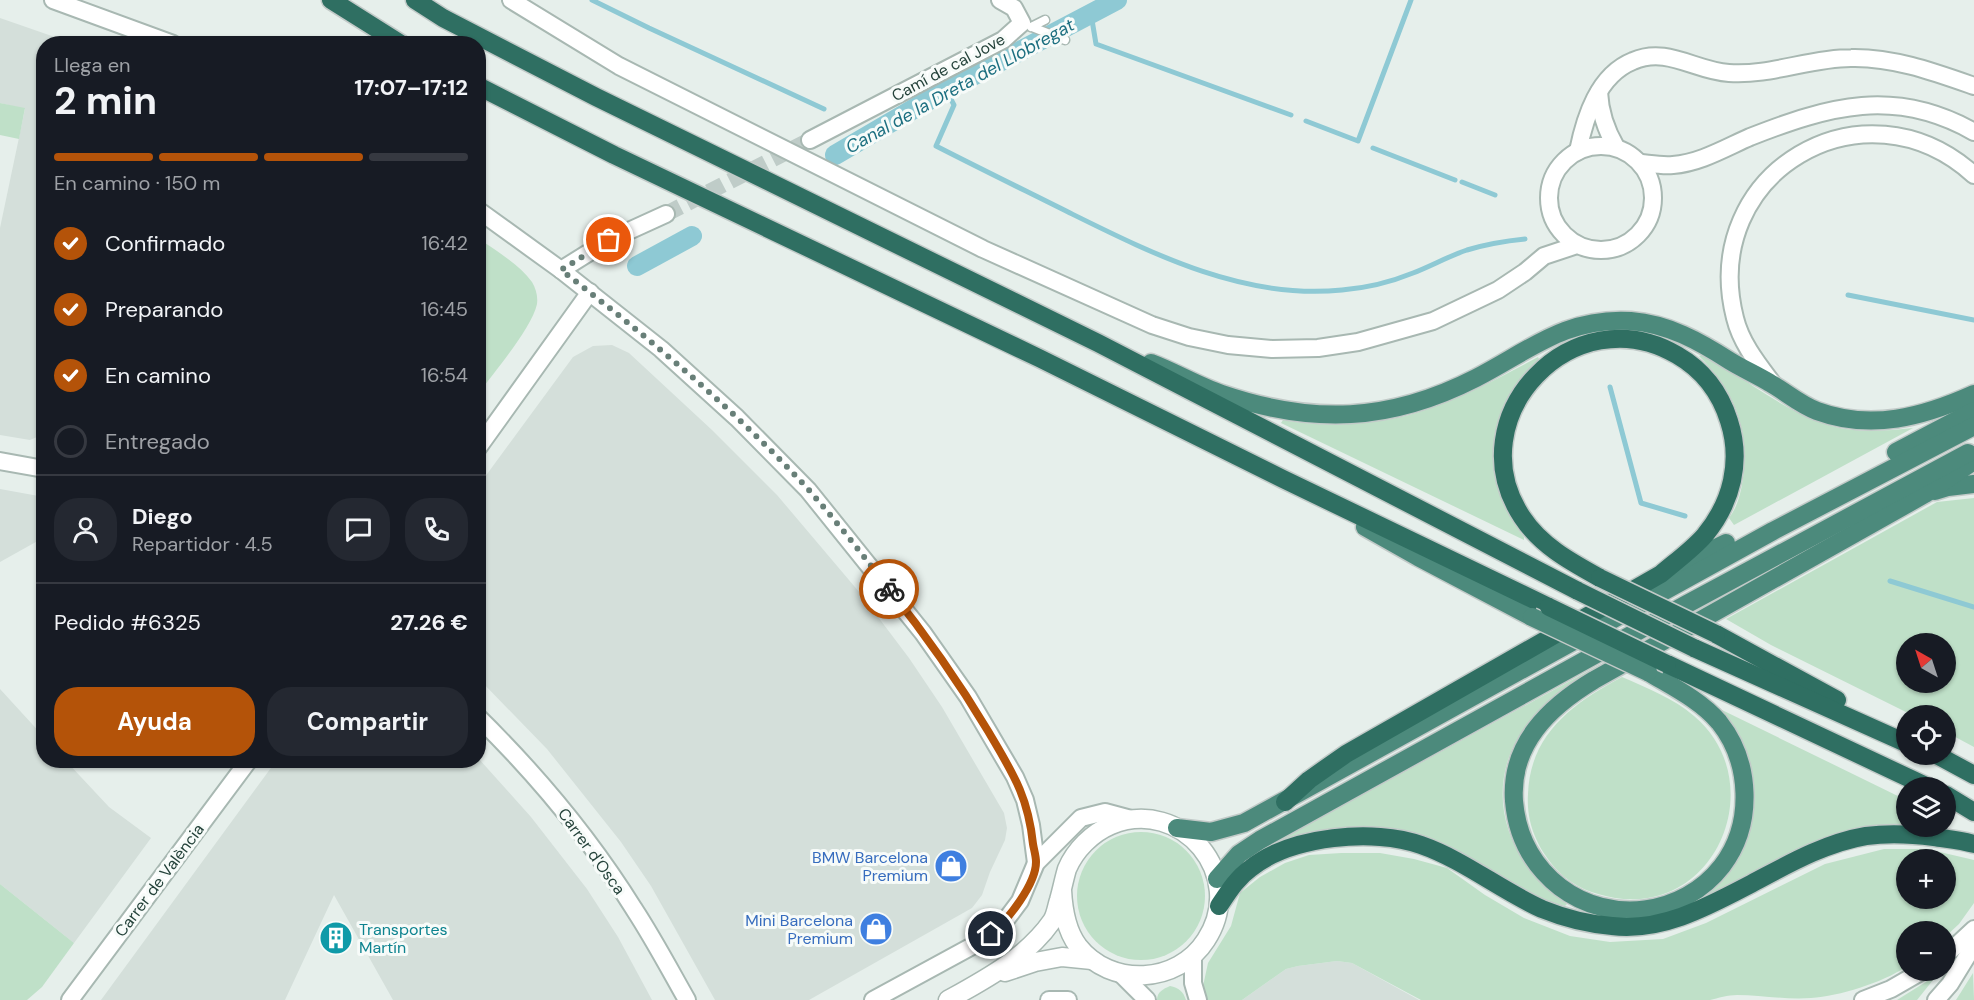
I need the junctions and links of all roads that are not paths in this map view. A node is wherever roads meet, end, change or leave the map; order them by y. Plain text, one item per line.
1 (53, 0) edge
2 (331, 0) edge
3 (415, 0) edge
4 (511, 0) edge
5 (1000, 0) edge
6 (1046, 20) dead end
7 (1027, 25) junction
8 (151, 36) edge
9 (388, 36) edge
10 (477, 36) edge
11 (1065, 40) dead end
12 (486, 41) edge
13 (1974, 86) edge
14 (486, 90) edge
15 (1599, 92) junction
16 (1974, 132) edge
17 (810, 140) tunnel mouth
18 (1617, 147) junction
19 (1578, 151) junction
20 (1641, 163) junction
21 (1974, 175) edge
22 (666, 214) tunnel mouth
23 (486, 216) edge
24 (1556, 225) junction
25 (1577, 245) junction
26 (1544, 256) junction
27 (561, 270) junction
28 (591, 292) junction
29 (1098, 343) junction
30 (1773, 384) junction
31 (1974, 394) edge
32 (1974, 411) edge
33 (1974, 426) edge
34 (486, 437) edge
35 (1974, 450) edge
36 (1974, 461) edge
37 (0, 462) edge
38 (36, 469) edge
39 (1283, 479) junction
40 (1974, 484) edge
41 (1925, 494) junction
42 (1661, 574) junction
43 (486, 725) edge
44 (1896, 735) edge
45 (1896, 737) edge
46 (1955, 765) edge
47 (243, 768) edge
48 (1974, 775) edge
49 (1907, 777) edge
50 (1956, 801) edge
51 (1285, 802) junction
52 (1974, 812) edge
53 (1131, 819) junction
54 (1177, 828) junction
55 (1974, 844) edge
56 (1036, 863) junction
57 (1217, 879) junction
58 (1062, 890) junction
59 (1219, 906) junction
60 (1974, 929) edge
61 (1974, 945) edge
62 (1956, 946) edge
63 (1193, 957) junction
64 (1092, 960) junction
65 (1121, 974) junction
66 (992, 976) junction
67 (1905, 981) edge
68 (70, 1000) edge
69 (687, 1000) edge
70 (873, 1000) edge
71 (948, 1000) edge
72 (1049, 1000) edge
73 (1068, 1000) edge
74 (1147, 1000) edge
75 (1198, 1000) edge
76 (1863, 1000) edge
77 (1936, 1000) edge

1 - 8 street
2 - 9 highway
3 - 10 highway
4 - 26 street
5 - 7 street, Camí de cal Jove
6 - 7 lane
7 - 11 lane
7 - 17 street, Camí de cal Jove
12 - 29 highway
13 - 15 street
14 - 39 highway
15 - 18 street
15 - 19 street
16 - 20 street
18 - 19 street
18 - 20 street
19 - 24 street
20 - 25 street
21 - 30 street
22 - 27 street
23 - 27 street
24 - 25 street
24 - 26 street
25 - 26 street
27 - 28 street
28 - 34 street
28 - 56 street
29 - 30 highway
29 - 45 highway, bridge
30 - 31 highway
32 - 42 highway
33 - 51 highway
35 - 57 highway
36 - 41 highway
37 - 38 street
39 - 41 highway, bridge
39 - 49 highway, bridge
40 - 41 highway
42 - 44 highway, bridge
42 - 51 highway
43 - 69 street, Carrer d'Osca
46 - 48 highway
47 - 68 street, Carrer de València
50 - 52 highway
51 - 54 highway
53 - 54 street
53 - 56 street
53 - 58 street
54 - 57 street
55 - 59 highway
56 - 70 street
57 - 59 street
58 - 64 street
58 - 66 street
59 - 63 street
60 - 62 street
61 - 77 street
63 - 65 street
63 - 75 street
64 - 65 street
64 - 66 street
65 - 74 street
66 - 71 street
67 - 76 street
72 - 73 street

